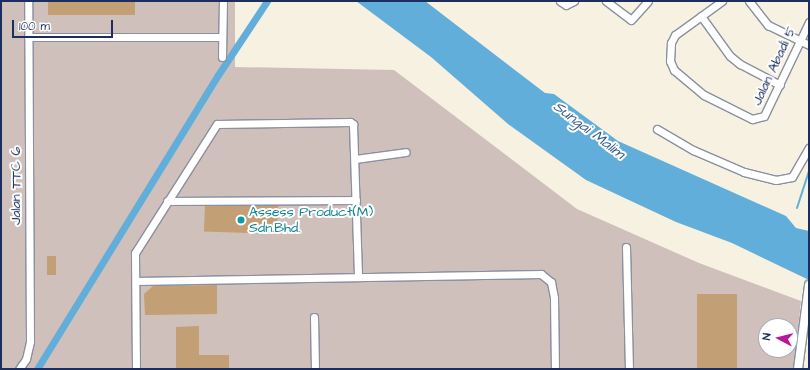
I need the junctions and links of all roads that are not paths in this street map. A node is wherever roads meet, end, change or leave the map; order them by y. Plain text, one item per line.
1 (28, 1) edge
2 (223, 1) edge
3 (574, 1) edge
4 (648, 1) edge
5 (722, 1) edge
6 (749, 1) edge
7 (610, 2) edge
8 (563, 3) edge
9 (700, 16) junction
10 (809, 22) edge
11 (28, 37) junction
12 (222, 37) junction
13 (800, 41) junction
14 (809, 45) edge
15 (222, 57) dead end
16 (780, 84) junction
17 (657, 129) dead end
18 (809, 148) edge
19 (406, 152) dead end
20 (355, 159) junction
21 (356, 200) junction
22 (167, 201) junction
23 (626, 246) dead end
24 (358, 277) junction
25 (136, 281) junction
26 (809, 285) edge
27 (314, 317) dead end
28 (800, 360) junction
29 (19, 369) edge
30 (136, 369) edge
31 (315, 369) edge
32 (555, 369) edge
33 (630, 369) edge
34 (798, 369) edge
35 (801, 369) edge

1 - 11 street, Jalan TTC 6
2 - 12 street
3 - 8 street
4 - 7 street
5 - 9 street
6 - 13 street
9 - 16 street
9 - 16 street, Jalan Abadi 5
10 - 13 street, Jalan Abadi 5
11 - 12 street
11 - 29 street, Jalan TTC 6
12 - 15 street
13 - 14 street
13 - 16 street, Jalan Abadi 5
17 - 18 street
19 - 20 street
20 - 21 street
20 - 22 street
21 - 22 street
21 - 24 street
22 - 25 street
23 - 33 street
24 - 25 street
24 - 32 street
25 - 30 street
26 - 28 main road
27 - 31 street
28 - 34 main road
28 - 35 main road

